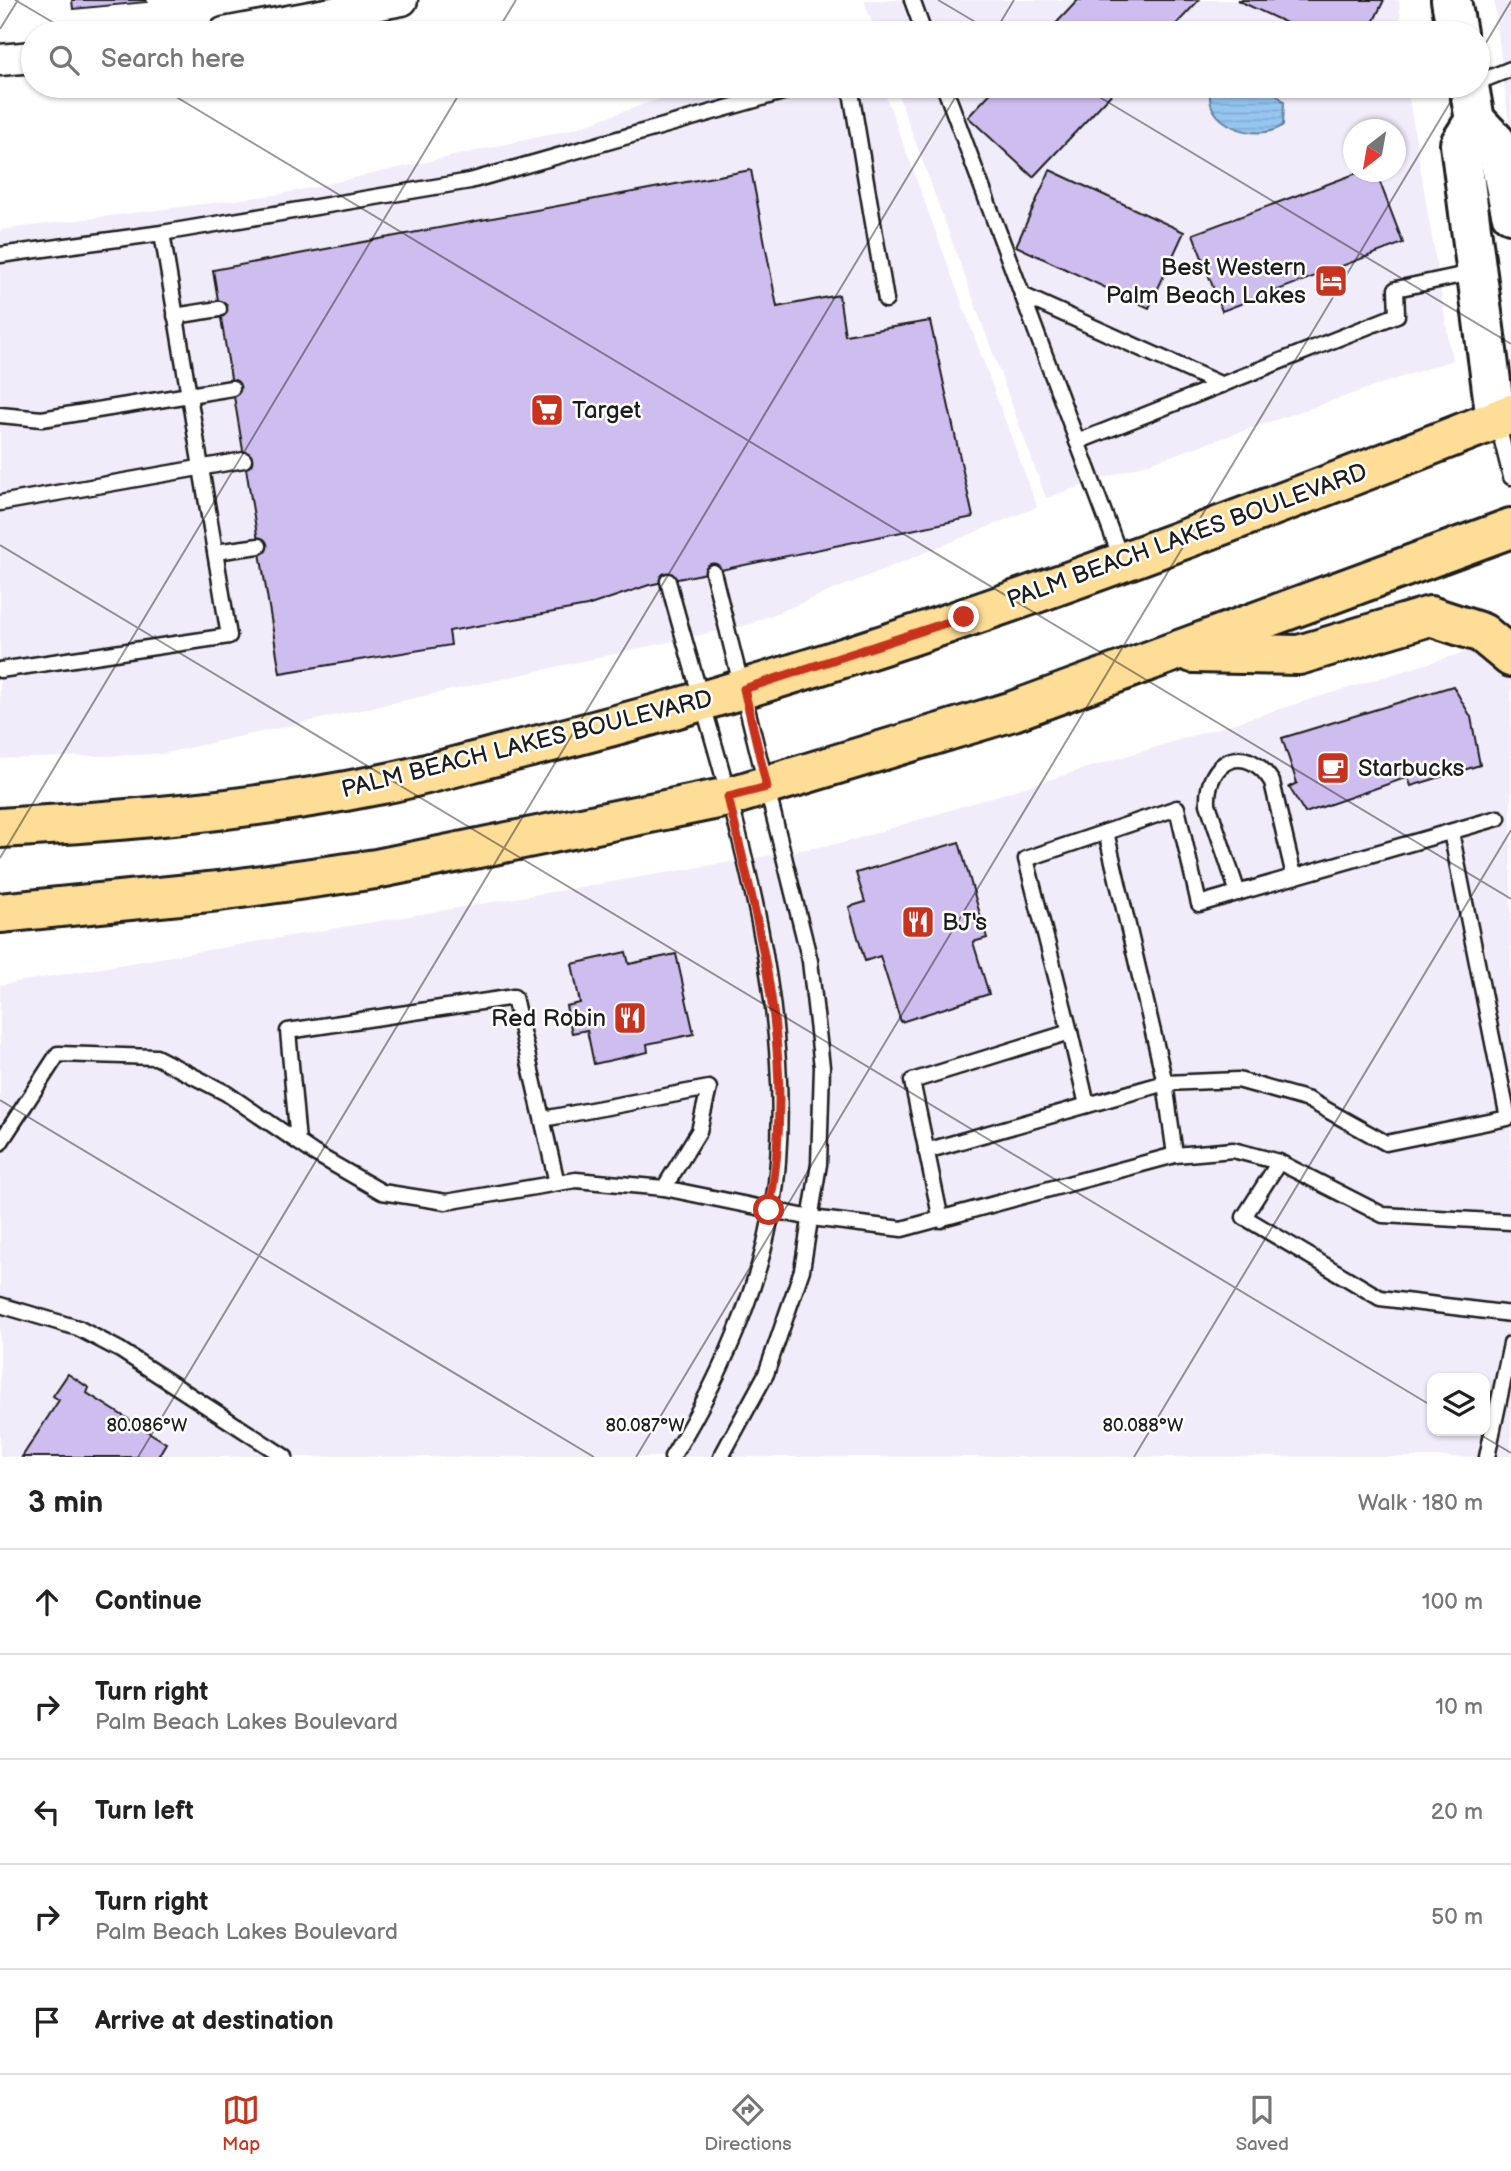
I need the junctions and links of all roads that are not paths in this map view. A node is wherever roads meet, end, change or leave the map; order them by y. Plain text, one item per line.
1 (402, 0) edge
2 (912, 0) edge
3 (1451, 0) edge
4 (289, 21) edge
5 (920, 21) edge
6 (1455, 21) edge
7 (21, 58) edge
8 (0, 60) edge
9 (1511, 69) edge
10 (1490, 77) edge
11 (762, 98) edge
12 (852, 98) edge
13 (948, 98) edge
14 (1472, 103) edge
15 (1511, 213) edge
16 (162, 233) junction
17 (0, 255) edge
18 (1477, 272) junction
19 (1022, 295) junction
20 (886, 300) dead end
21 (219, 309) dead end
22 (176, 316) junction
23 (1222, 385) junction
24 (232, 388) dead end
25 (188, 393) junction
26 (0, 415) edge
27 (1504, 417) edge
28 (1077, 442) junction
29 (244, 460) dead end
30 (201, 467) junction
31 (1511, 477) edge
32 (0, 503) edge
33 (1511, 528) edge
34 (259, 546) dead end
35 (215, 552) junction
36 (1123, 563) junction
37 (713, 572) dead end
38 (668, 581) dead end
39 (1170, 653) junction
40 (1511, 657) edge
41 (0, 670) edge
42 (744, 689) junction
43 (701, 702) junction
44 (767, 787) junction
45 (728, 797) junction
46 (1498, 818) dead end
47 (53, 825) junction
48 (0, 828) edge
49 (1106, 832) junction
50 (1451, 832) junction
51 (0, 842) edge
52 (1294, 876) junction
53 (1238, 893) junction
54 (0, 913) edge
55 (1070, 1032) junction
56 (1165, 1083) junction
57 (1087, 1105) junction
58 (543, 1119) junction
59 (298, 1142) junction
60 (0, 1143) edge
61 (926, 1151) junction
62 (1175, 1155) junction
63 (1279, 1162) junction
64 (557, 1183) junction
65 (664, 1188) junction
66 (769, 1210) junction
67 (811, 1218) junction
68 (941, 1220) junction
69 (1511, 1223) edge
70 (0, 1306) edge
71 (1511, 1314) edge
72 (1511, 1344) edge
73 (285, 1457) edge
74 (672, 1457) edge
75 (721, 1457) edge
76 (1488, 1457) edge

1 - 4 street
2 - 5 lane
3 - 6 street
7 - 8 street
9 - 10 lane
11 - 16 lane
12 - 20 lane
13 - 19 lane
14 - 15 street
14 - 18 street
16 - 17 lane
16 - 22 lane
18 - 23 lane
18 - 27 street
19 - 23 lane
19 - 28 lane
21 - 22 lane
22 - 25 lane
23 - 28 lane
24 - 25 lane
25 - 26 lane
25 - 30 lane
27 - 31 lane
27 - 36 main road, PALM BEACH LAKES BOULEVARD
28 - 36 lane
29 - 30 lane
30 - 32 lane
30 - 35 lane
33 - 39 main road
34 - 35 lane
35 - 41 lane
36 - 42 main road, PALM BEACH LAKES BOULEVARD
37 - 42 lane
38 - 43 lane
39 - 40 main road
39 - 44 main road
42 - 43 main road, PALM BEACH LAKES BOULEVARD
42 - 44 lane
43 - 45 lane
43 - 47 main road, PALM BEACH LAKES BOULEVARD
44 - 45 main road
44 - 67 lane
45 - 54 main road
45 - 66 lane
46 - 50 lane
47 - 48 main road, PALM BEACH LAKES BOULEVARD
47 - 51 main road
49 - 53 lane
49 - 55 lane
49 - 56 lane
50 - 52 lane
50 - 56 lane
52 - 53 lane
52 - 53 lane
55 - 57 lane
55 - 61 lane
56 - 57 lane
56 - 62 lane
57 - 61 lane
58 - 59 lane
58 - 64 lane
58 - 65 lane
59 - 60 lane
59 - 64 lane
61 - 68 lane
62 - 63 lane
62 - 68 lane
63 - 69 lane
63 - 71 lane
64 - 65 lane
65 - 66 lane
66 - 67 lane
66 - 74 lane
67 - 68 lane
67 - 75 lane
70 - 73 lane
72 - 76 lane

